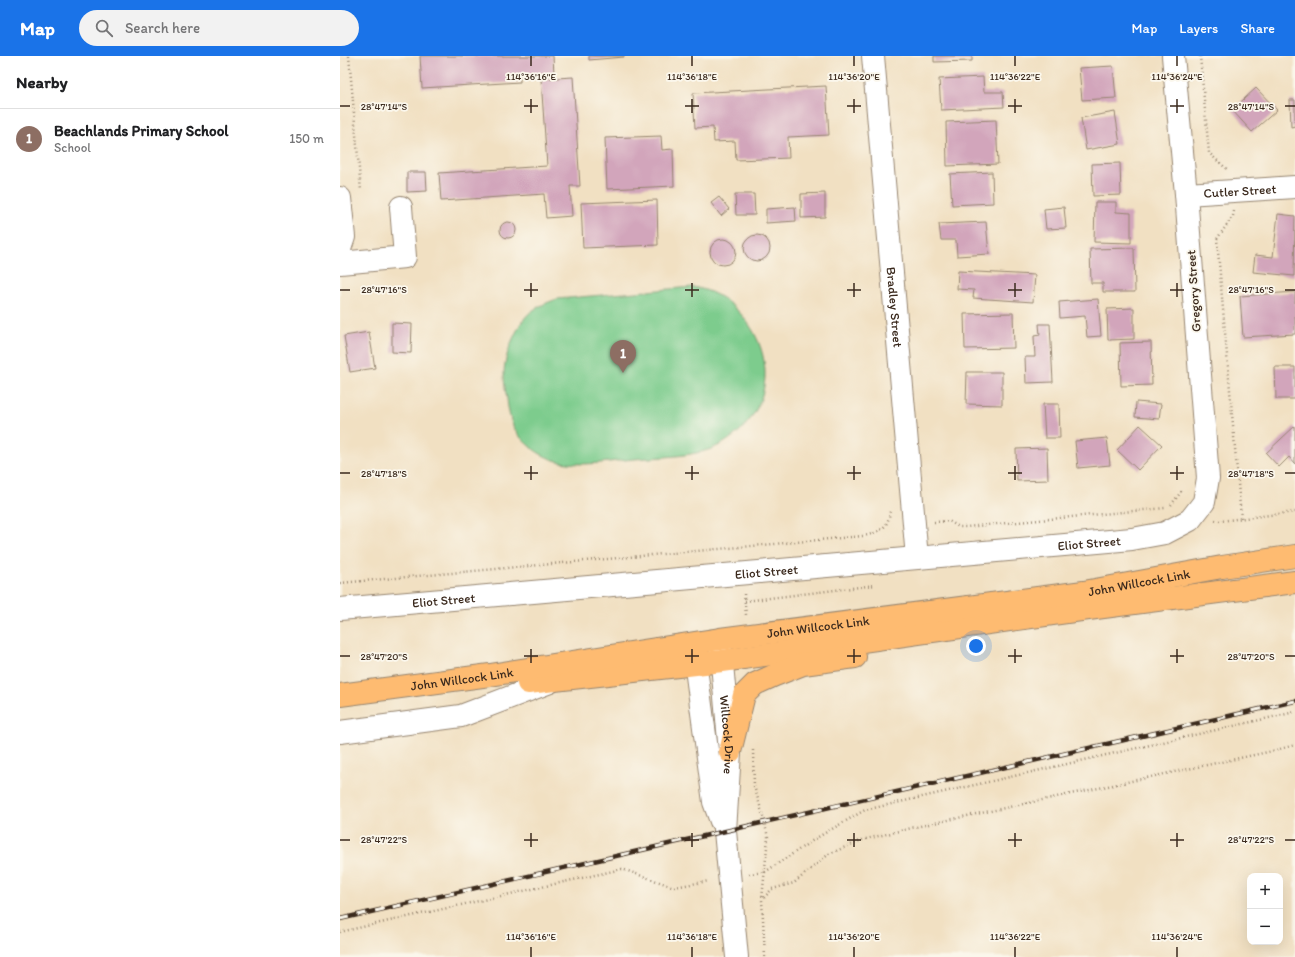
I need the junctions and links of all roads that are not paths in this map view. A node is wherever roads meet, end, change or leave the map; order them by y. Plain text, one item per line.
1 (873, 56) edge
2 (1173, 56) edge
3 (1295, 187) edge
4 (1186, 194) junction
5 (340, 198) edge
6 (401, 207) dead end
7 (340, 249) edge
8 (340, 263) edge
9 (1190, 520) joint
10 (1295, 542) edge
11 (1295, 556) edge
12 (917, 558) junction
13 (1222, 567) junction
14 (1295, 582) edge
15 (340, 609) edge
16 (1088, 609) junction
17 (720, 639) junction
18 (693, 643) junction
19 (722, 661) junction
20 (696, 664) junction
21 (557, 680) junction
22 (340, 695) edge
23 (340, 706) edge
24 (340, 732) edge
25 (730, 752) junction
26 (726, 831) junction
27 (737, 957) edge

1 - 12 street, Bradley Street
2 - 4 street, Gregory Street
3 - 4 street, Cutler Street
4 - 9 street, Gregory Street
5 - 7 street
6 - 8 street
9 - 12 street, Eliot Street
10 - 13 main road
11 - 13 main road, John Willcock Link
12 - 15 street, Eliot Street
13 - 17 main road, John Willcock Link
14 - 16 main road, John Willcock Link
16 - 19 main road, John Willcock Link
16 - 25 main road
17 - 18 main road, John Willcock Link
17 - 19 street, Willcock Drive
18 - 20 street, Willcock Drive
18 - 22 main road, John Willcock Link
19 - 20 main road, John Willcock Link
19 - 25 street, Willcock Drive
20 - 21 main road, John Willcock Link
20 - 26 street, Willcock Drive
21 - 23 main road, John Willcock Link
21 - 24 street
25 - 26 street, Willcock Drive
26 - 27 street, Willcock Drive

